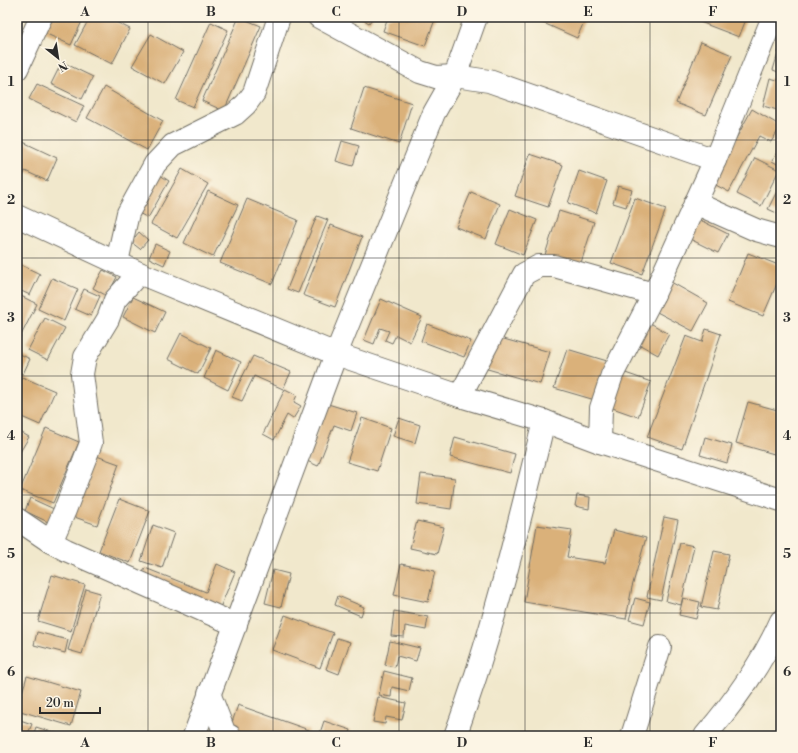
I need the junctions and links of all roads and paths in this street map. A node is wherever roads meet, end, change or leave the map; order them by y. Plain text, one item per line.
1 (41, 17) edge
2 (280, 17) edge
3 (319, 17) edge
4 (476, 17) edge
5 (773, 17) edge
6 (17, 69) edge
7 (455, 76) junction
8 (715, 160) junction
9 (695, 203) junction
10 (17, 216) edge
11 (781, 237) edge
12 (117, 262) junction
13 (139, 273) junction
14 (654, 294) junction
15 (336, 354) junction
16 (460, 396) junction
17 (544, 421) junction
18 (600, 442) junction
19 (781, 500) edge
20 (17, 519) edge
21 (51, 542) junction
22 (781, 621) edge
23 (236, 625) junction
24 (660, 648) dead end
25 (209, 693) junction
26 (194, 736) edge
27 (230, 736) edge
28 (455, 736) edge
29 (632, 736) edge
30 (705, 736) edge

1 - 6 street
2 - 12 street
3 - 7 street
4 - 7 street
5 - 8 street
7 - 8 street
7 - 15 street
8 - 9 street
9 - 11 street
9 - 14 street
10 - 12 street
12 - 13 street
13 - 15 street
13 - 21 street
14 - 16 street
14 - 18 street
15 - 16 street
15 - 23 street
16 - 17 street
17 - 18 street
17 - 28 street
18 - 19 street
20 - 21 street
21 - 23 street
22 - 30 street
23 - 25 street
24 - 29 street
25 - 26 street
25 - 27 street

